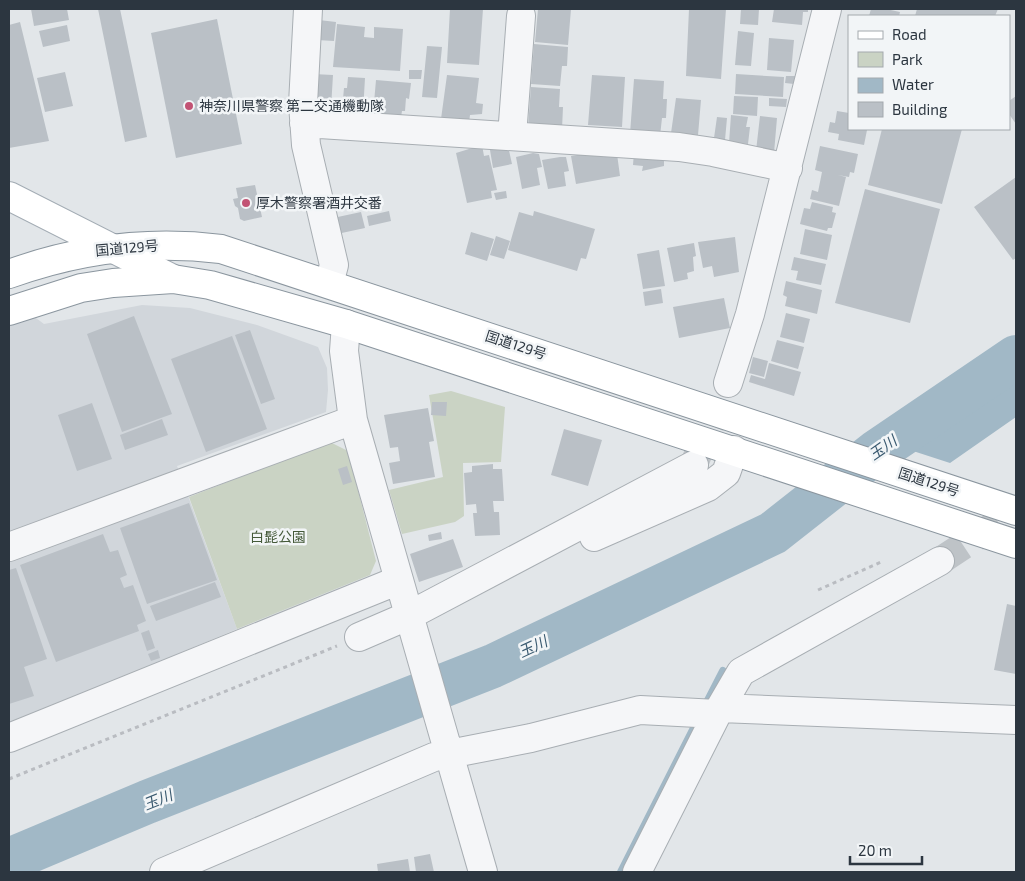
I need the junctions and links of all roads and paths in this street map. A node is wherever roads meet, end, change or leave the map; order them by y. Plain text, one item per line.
1 (308, 9) edge
2 (827, 9) edge
3 (513, 26) dead end
4 (304, 123) junction
5 (512, 136) junction
6 (788, 168) junction
7 (9, 196) edge
8 (114, 248) junction
9 (9, 274) edge
10 (173, 279) junction
11 (330, 284) junction
12 (9, 311) edge
13 (346, 324) junction
14 (728, 383) tunnel mouth
15 (353, 420) junction
16 (734, 450) junction
17 (694, 465) tunnel mouth
18 (1016, 511) edge
19 (570, 531) junction
20 (1016, 544) edge
21 (9, 547) edge
22 (886, 560) dead end
23 (940, 562) tunnel mouth
24 (400, 580) junction
25 (818, 590) dead end
26 (412, 622) junction
27 (359, 637) joint
28 (709, 712) junction
29 (1016, 720) edge
30 (9, 738) edge
31 (447, 747) junction
32 (9, 779) edge
33 (164, 872) edge
34 (483, 872) edge
35 (637, 872) edge

1 - 4 street
2 - 6 street
3 - 5 street
4 - 5 street
4 - 11 street
5 - 6 street
6 - 14 street
7 - 8 main road
8 - 9 main road, 国道129号
8 - 10 main road
8 - 11 main road, 国道129号
10 - 12 main road
10 - 13 main road
11 - 18 main road, 国道129号
13 - 15 street
13 - 16 main road
15 - 21 street
15 - 24 street
16 - 19 street
16 - 20 main road
17 - 19 street
19 - 26 street
22 - 25 path
23 - 28 street
24 - 26 street
24 - 30 street
26 - 27 street
26 - 31 street
27 - 32 path
28 - 29 street
28 - 31 street
28 - 35 street
31 - 33 street
31 - 34 street

